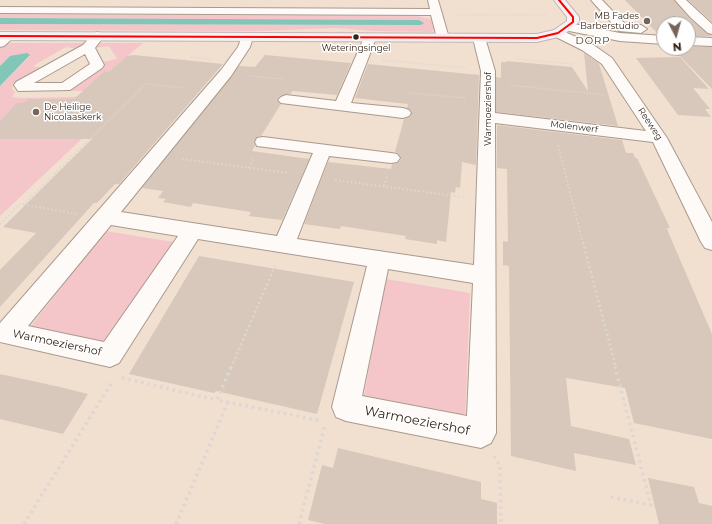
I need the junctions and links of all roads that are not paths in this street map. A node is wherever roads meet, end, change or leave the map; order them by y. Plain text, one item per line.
1 (7, 0) edge
2 (148, 0) edge
3 (292, 0) edge
4 (432, 0) edge
5 (559, 0) edge
6 (596, 0) edge
7 (680, 0) edge
8 (0, 5) edge
9 (0, 10) edge
10 (139, 10) junction
11 (288, 11) junction
12 (436, 13) junction
13 (566, 26) junction
14 (656, 30) edge
15 (696, 30) edge
16 (712, 30) edge
17 (98, 36) junction
18 (248, 37) junction
19 (3, 38) edge
20 (370, 38) junction
21 (443, 38) junction
22 (656, 39) edge
23 (696, 41) edge
24 (712, 42) edge
25 (482, 47) junction
26 (88, 48) junction
27 (286, 100) dead end
28 (342, 106) junction
29 (403, 113) dead end
30 (489, 116) junction
31 (659, 138) junction
32 (263, 142) dead end
33 (323, 150) junction
34 (391, 158) dead end
35 (105, 217) junction
36 (192, 231) junction
37 (712, 242) edge
38 (284, 245) junction
39 (379, 260) junction
40 (485, 276) junction

1 - 8 street
2 - 10 street
3 - 11 street
4 - 12 street
5 - 13 main road, Reeweg
6 - 14 street
7 - 16 street
9 - 10 street
10 - 11 street
11 - 12 street
12 - 21 street
13 - 22 street
13 - 25 main road
13 - 31 street, Reeweg
15 - 16 street
17 - 18 main road
17 - 19 main road
17 - 26 street
18 - 20 main road
18 - 35 street, Warmoeziershof
20 - 21 main road
20 - 28 street
21 - 25 main road
23 - 24 street
25 - 30 street, Warmoeziershof
26 - 26 street
27 - 28 street
28 - 29 street
30 - 31 street, Molenwerf
30 - 40 street, Warmoeziershof
31 - 37 street, Reeweg
32 - 33 street
33 - 34 street
33 - 38 street
35 - 36 street
35 - 36 street, Warmoeziershof
36 - 38 street
38 - 39 street
39 - 40 street
39 - 40 street, Warmoeziershof

